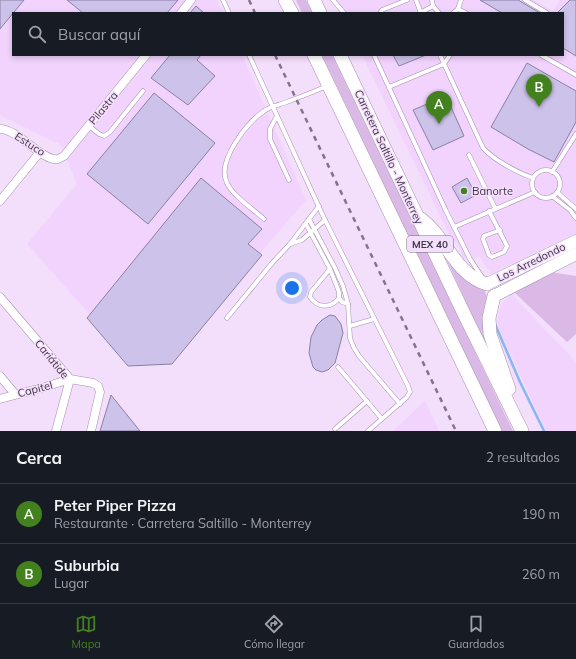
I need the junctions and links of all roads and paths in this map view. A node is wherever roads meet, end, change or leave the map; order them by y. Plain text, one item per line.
1 (191, 0) edge
2 (223, 0) edge
3 (285, 0) edge
4 (314, 0) edge
5 (333, 0) edge
6 (407, 0) edge
7 (416, 0) edge
8 (432, 0) edge
9 (461, 0) edge
10 (525, 0) edge
11 (433, 6) junction
12 (458, 9) junction
13 (182, 12) edge
14 (229, 12) edge
15 (291, 12) edge
16 (320, 12) edge
17 (343, 12) edge
18 (381, 12) edge
19 (421, 12) edge
20 (423, 12) edge
21 (438, 12) edge
22 (454, 12) edge
23 (464, 12) edge
24 (545, 12) edge
25 (145, 56) edge
26 (249, 56) edge
27 (314, 56) edge
28 (340, 56) edge
29 (374, 56) edge
30 (440, 56) edge
31 (449, 56) edge
32 (543, 56) edge
33 (444, 64) junction
34 (576, 75) edge
35 (329, 86) junction
36 (389, 87) junction
37 (143, 91) dead end
38 (273, 107) junction
39 (277, 116) junction
40 (88, 126) junction
41 (1, 129) edge
42 (576, 134) edge
43 (574, 140) edge
44 (40, 152) junction
45 (469, 155) dead end
46 (58, 159) joint
47 (552, 172) junction
48 (533, 178) junction
49 (289, 180) dead end
50 (535, 192) junction
51 (557, 192) junction
52 (552, 196) junction
53 (0, 201) edge
54 (319, 206) junction
55 (496, 208) junction
56 (576, 209) edge
57 (489, 211) junction
58 (417, 217) junction
59 (576, 218) edge
60 (264, 219) dead end
61 (309, 219) junction
62 (325, 220) junction
63 (306, 224) junction
64 (454, 227) junction
65 (315, 228) junction
66 (500, 230) junction
67 (311, 232) junction
68 (576, 240) edge
69 (290, 244) junction
70 (576, 254) edge
71 (335, 268) junction
72 (330, 270) junction
73 (487, 284) junction
74 (494, 296) junction
75 (0, 297) edge
76 (339, 298) junction
77 (348, 304) junction
78 (227, 318) dead end
79 (374, 319) junction
80 (350, 326) junction
81 (338, 367) dead end
82 (0, 376) edge
83 (70, 379) junction
84 (16, 394) junction
85 (0, 399) edge
86 (367, 401) junction
87 (400, 404) junction
88 (512, 409) junction
89 (382, 419) junction
90 (336, 429) dead end
91 (56, 431) edge
92 (91, 431) edge
93 (368, 431) edge
94 (496, 431) edge
95 (522, 431) edge

1 - 13 street
2 - 14 lane
3 - 15 main road
4 - 16 main road
5 - 17 lane
6 - 18 lane
7 - 19 lane
8 - 11 lane
9 - 12 lane
10 - 24 lane
11 - 20 lane
11 - 21 lane
12 - 22 lane
12 - 23 lane
25 - 40 street, Pilastra
26 - 38 lane
27 - 35 main road, Carretera Saltillo - Monterrey / MEX 40
28 - 58 main road, Carretera Saltillo - Monterrey / MEX 40
29 - 36 lane
30 - 33 lane
31 - 33 lane
32 - 34 lane
33 - 36 lane
33 - 48 lane
35 - 38 lane
35 - 94 main road, Carretera Saltillo - Monterrey / MEX 40
36 - 64 lane
37 - 40 lane
38 - 39 lane
38 - 60 lane
39 - 49 lane
39 - 54 lane
40 - 46 street, Pilastra
41 - 44 street, Estuco
42 - 43 lane
43 - 47 lane
44 - 46 street, Estuco
44 - 53 street
45 - 55 lane
47 - 48 lane
47 - 51 lane
48 - 50 lane
50 - 52 lane
50 - 55 lane
51 - 52 lane
51 - 56 lane
52 - 59 lane
54 - 61 lane
54 - 62 lane
55 - 57 lane
57 - 64 lane
57 - 66 lane
58 - 73 main road
58 - 88 main road, Carretera Saltillo - Monterrey / MEX 40
61 - 63 lane
61 - 65 lane
62 - 65 lane
62 - 79 lane
63 - 67 lane
63 - 69 lane
64 - 73 lane
65 - 67 lane
65 - 71 lane
66 - 66 lane
67 - 69 lane
67 - 72 lane
68 - 73 street, Los Arredondo
69 - 78 lane
70 - 74 street, Los Arredondo
71 - 72 lane
71 - 77 lane
72 - 76 lane
72 - 76 lane
73 - 74 lane
74 - 88 main road
75 - 83 street, Cariátide
76 - 77 lane
77 - 80 lane
79 - 80 lane
79 - 87 lane
80 - 87 lane
81 - 86 lane
82 - 84 street
83 - 84 street, Capitel
83 - 91 street, Cariátide
83 - 92 street
84 - 85 street, Capitel
86 - 89 lane
86 - 90 lane
87 - 89 lane
88 - 95 main road, Carretera Saltillo - Monterrey / MEX 40
89 - 93 lane

